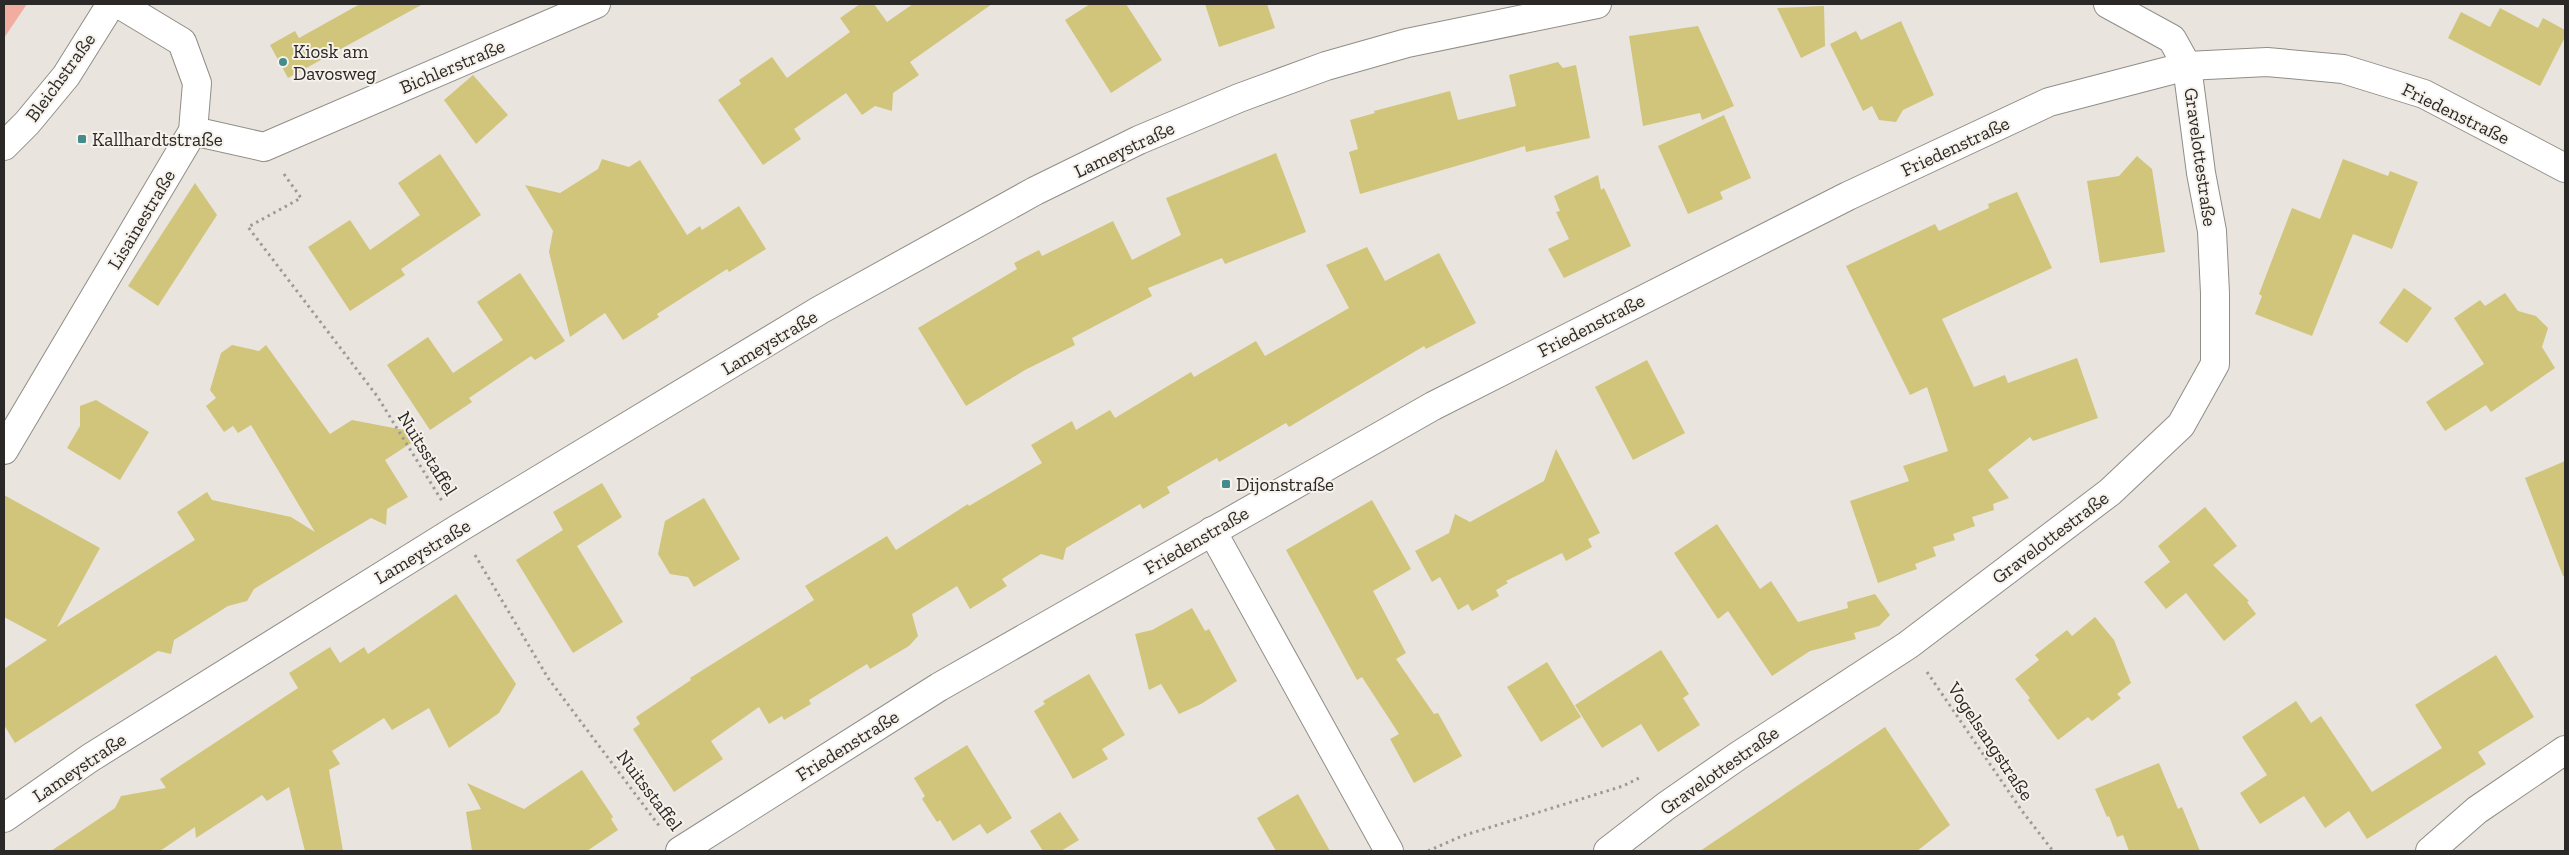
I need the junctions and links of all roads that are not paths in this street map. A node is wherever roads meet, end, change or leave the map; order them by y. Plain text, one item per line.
1 (111, 4) edge
2 (119, 4) edge
3 (596, 4) edge
4 (1597, 4) edge
5 (2108, 4) edge
6 (2187, 66) junction
7 (193, 131) junction
8 (4, 146) edge
9 (2565, 168) edge
10 (4, 450) edge
11 (1212, 531) junction
12 (2565, 750) edge
13 (4, 818) edge
14 (680, 851) edge
15 (1389, 851) edge
16 (1608, 851) edge
17 (2430, 851) edge

1 - 8 street, Bleichstraße
2 - 7 street, Lisainestraße
3 - 7 street, Bichlerstraße
4 - 13 street, Lameystraße
5 - 6 street
6 - 9 street, Friedenstraße
6 - 11 street, Friedenstraße
6 - 16 street, Gravelottestraße
7 - 10 street, Lisainestraße
11 - 14 street, Friedenstraße
11 - 15 street
12 - 17 street

